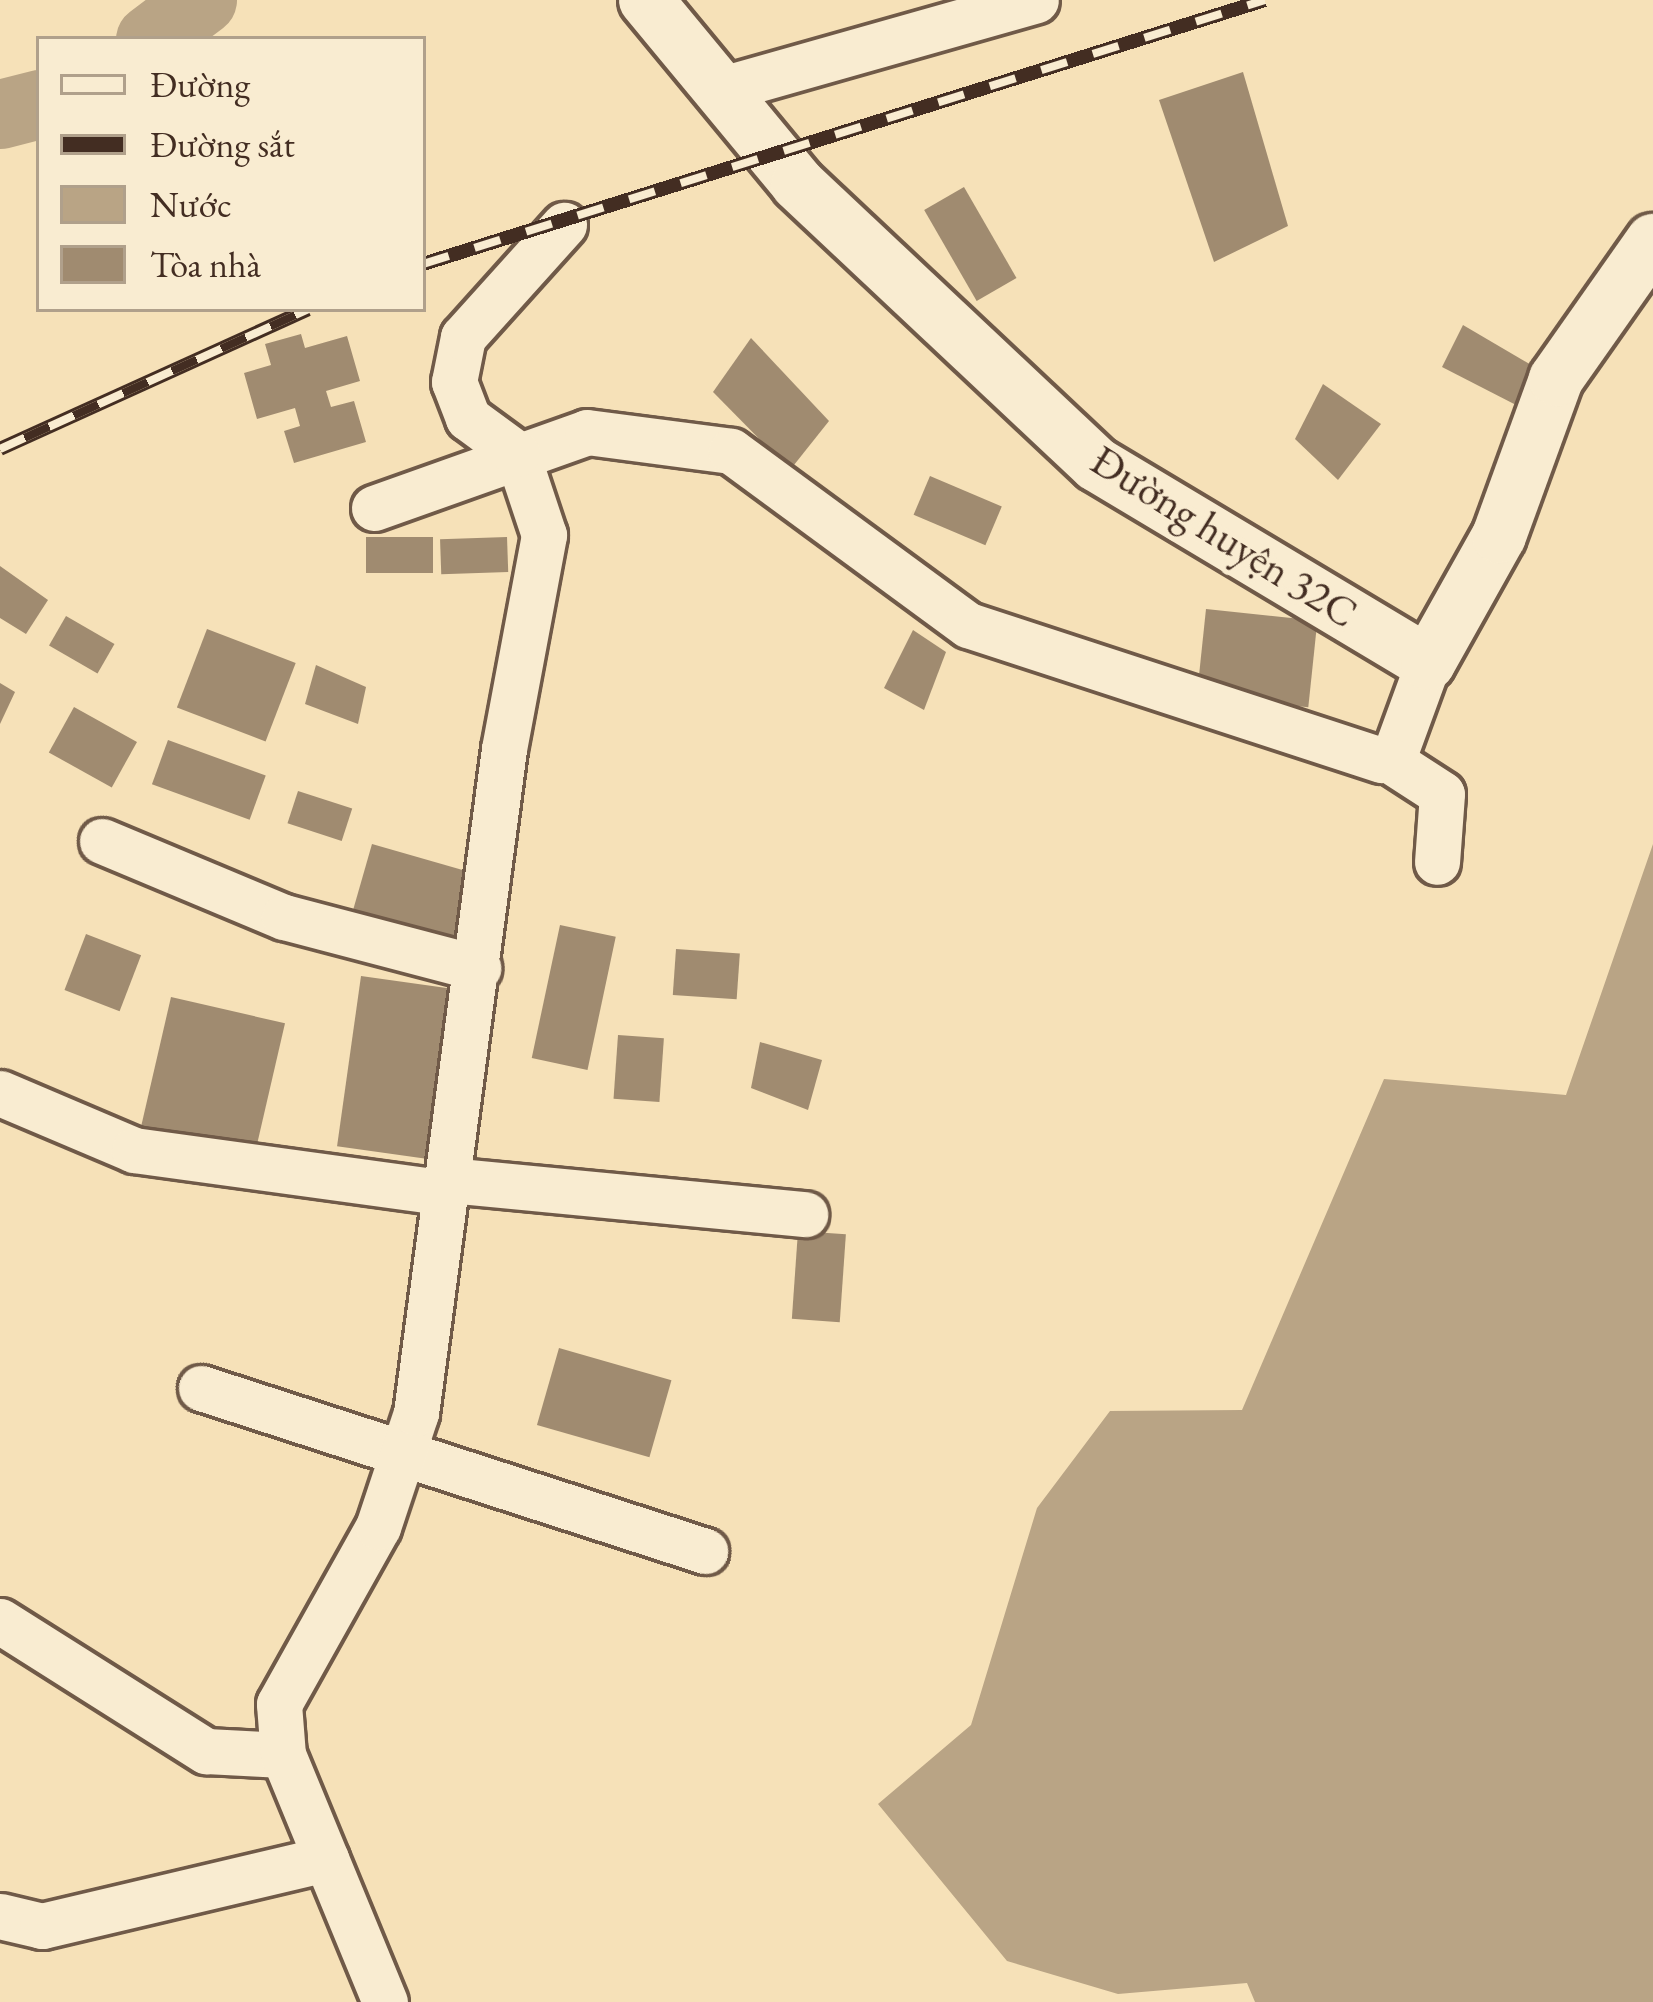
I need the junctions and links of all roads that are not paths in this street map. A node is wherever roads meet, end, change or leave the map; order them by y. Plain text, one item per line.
1 (646, 0) edge
2 (1036, 0) edge
3 (726, 88) junction
4 (564, 225) dead end
5 (1653, 241) edge
6 (518, 454) junction
7 (374, 508) dead end
8 (1428, 663) junction
9 (1388, 759) junction
10 (102, 841) dead end
11 (1437, 862) dead end
12 (478, 968) junction
13 (0, 1093) edge
14 (448, 1186) junction
15 (805, 1214) dead end
16 (201, 1388) dead end
17 (401, 1458) junction
18 (705, 1551) dead end
19 (0, 1621) edge
20 (283, 1755) junction
21 (326, 1859) junction
22 (0, 1916) edge
23 (385, 2002) edge

1 - 3 street, Đường huyện 32C
2 - 3 street
3 - 8 street, Đường huyện 32C
4 - 6 street
5 - 8 street
6 - 7 street
6 - 9 street
6 - 12 street
8 - 9 street
9 - 11 street
10 - 12 street
12 - 14 street
13 - 14 street
14 - 15 street
14 - 17 street
16 - 17 street
17 - 18 street
17 - 20 street
19 - 20 street
20 - 21 street
21 - 22 street
21 - 23 street

